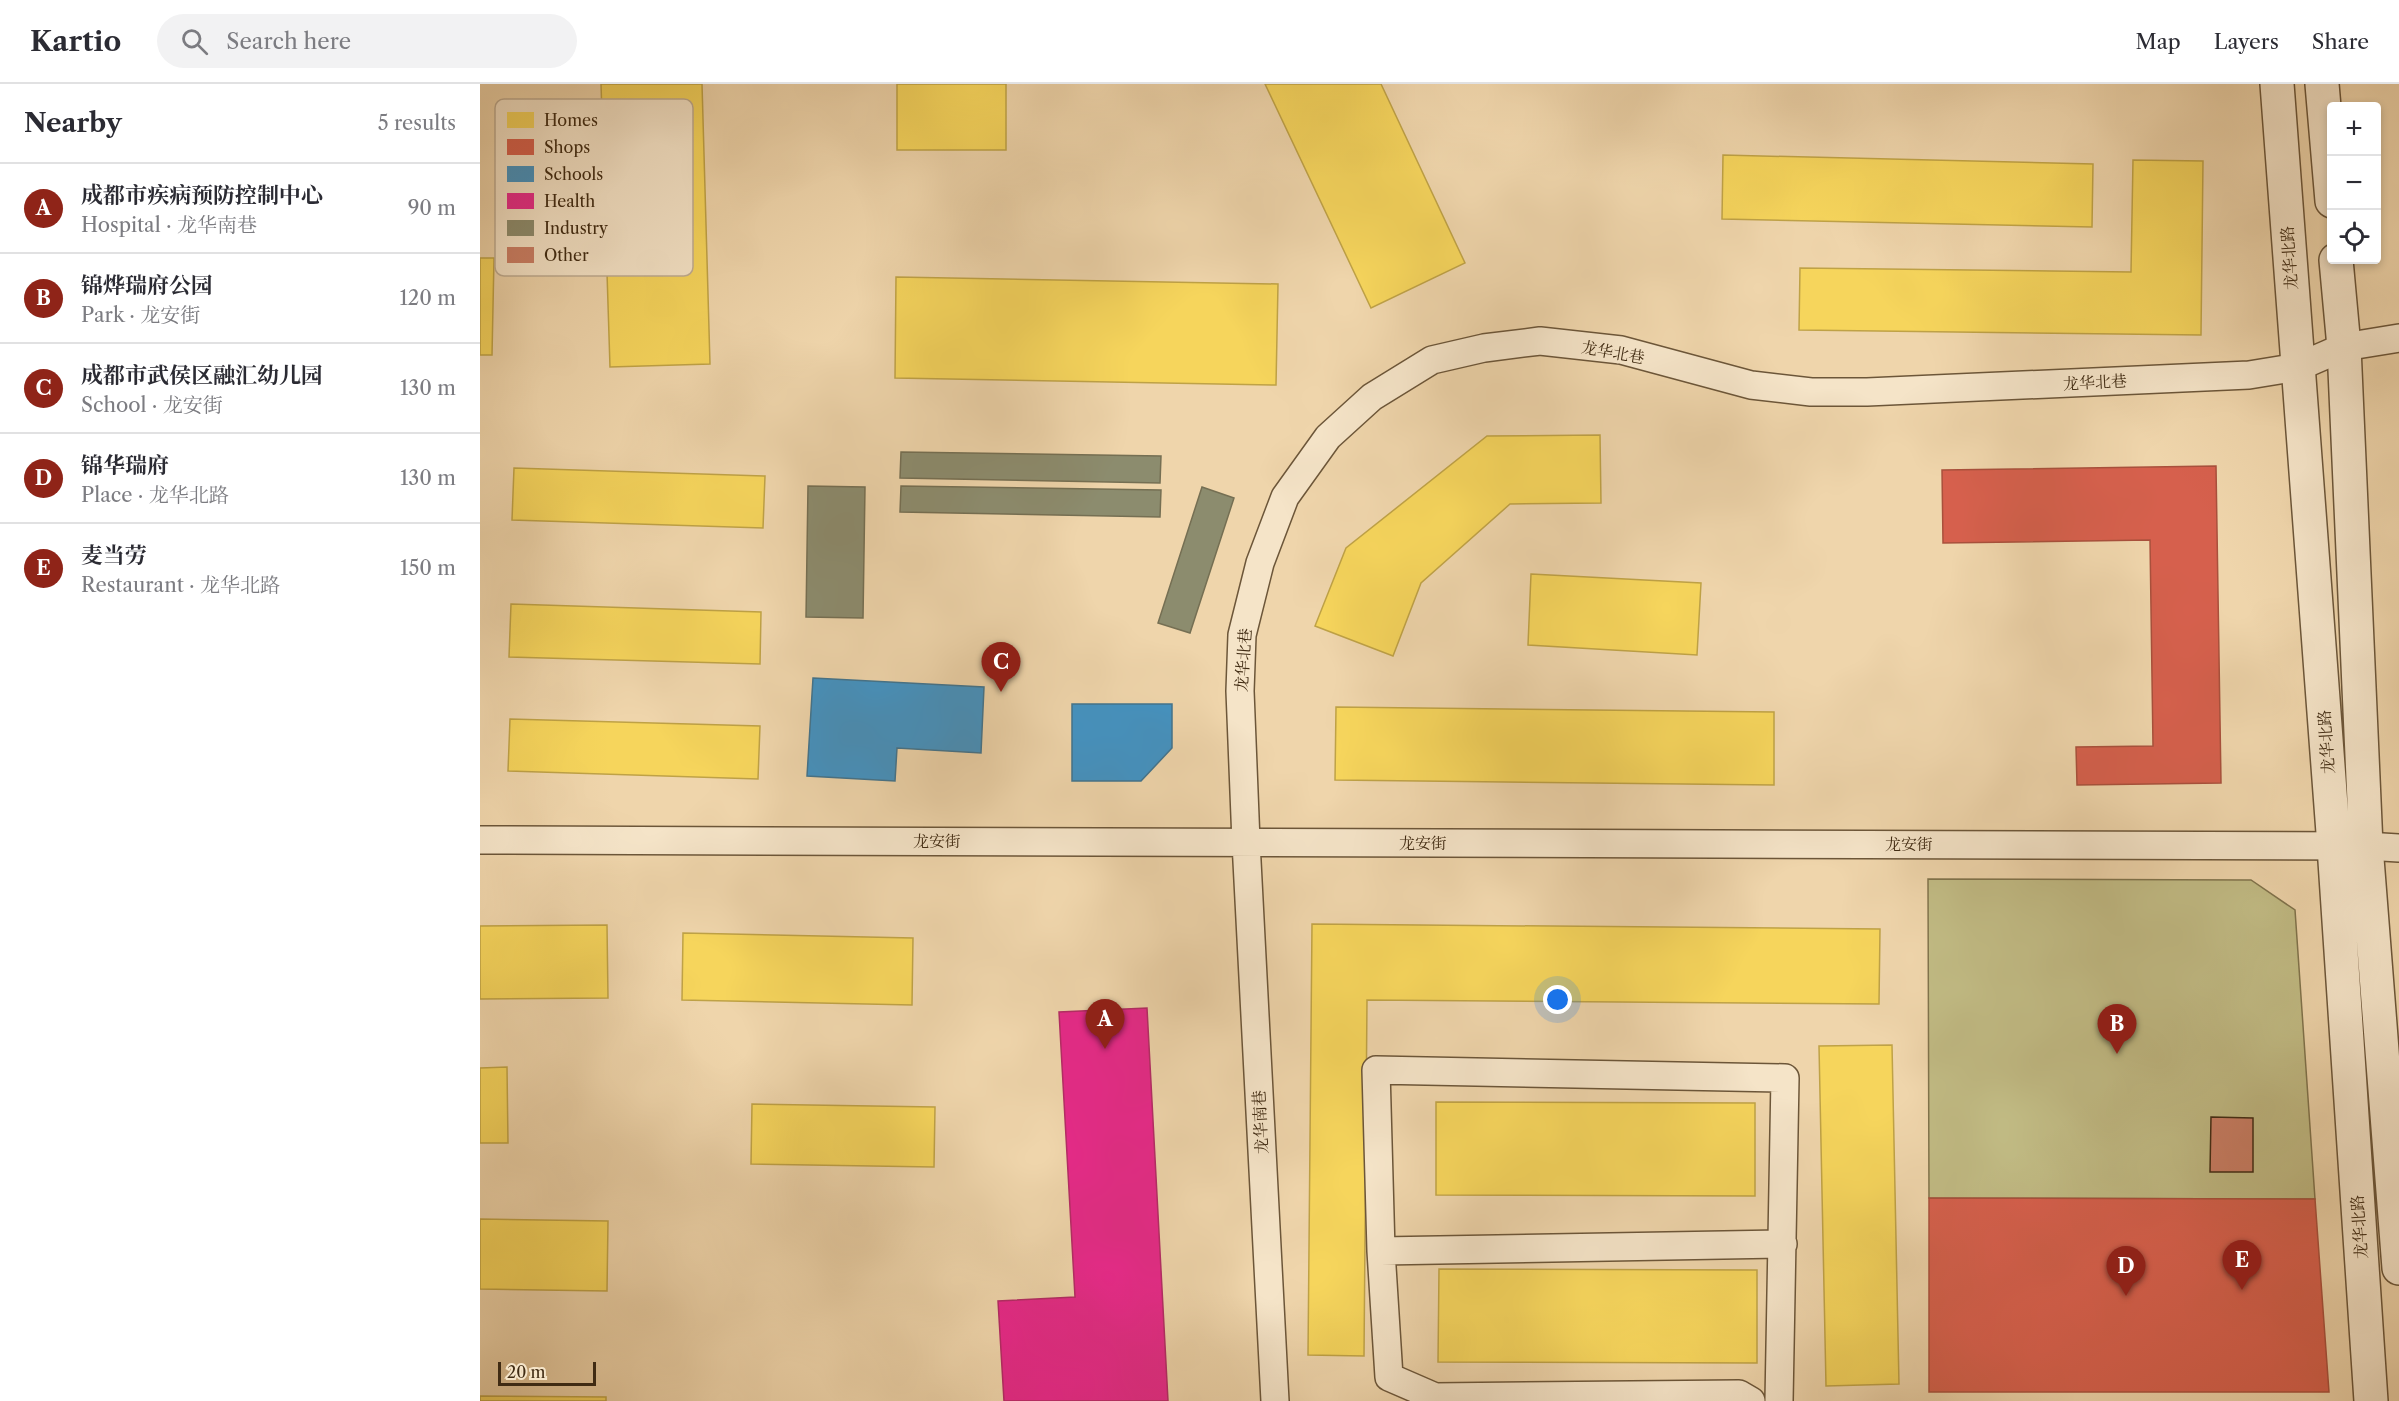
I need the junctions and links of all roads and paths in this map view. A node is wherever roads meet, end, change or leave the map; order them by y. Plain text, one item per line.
1 (2277, 84) edge
2 (2322, 84) edge
3 (2328, 156) edge
4 (2336, 264) edge
5 (2399, 338) edge
6 (2344, 347) junction
7 (2298, 367) junction
8 (480, 840) edge
9 (1246, 842) junction
10 (2350, 846) junction
11 (2399, 848) edge
12 (1783, 1244) junction
13 (1381, 1251) junction
14 (2399, 1268) edge
15 (1432, 1399) edge
16 (1275, 1401) edge
17 (1751, 1401) edge
18 (1779, 1401) edge
19 (2371, 1401) edge

1 - 7 street, 龙华北路
2 - 3 street
4 - 6 street, 龙华北路
5 - 6 street, 龙华北巷
6 - 7 street, 龙华北巷
6 - 10 street, 龙华北路
7 - 9 street, 龙华北巷
7 - 10 street, 龙华北路
8 - 9 street, 龙安街
9 - 10 street, 龙安街
9 - 16 street, 龙华南巷
10 - 11 street, 龙安街
10 - 14 street, 龙华北路
10 - 19 street, 龙华北路
12 - 13 street
12 - 13 street
12 - 18 street
13 - 15 street
15 - 17 street

